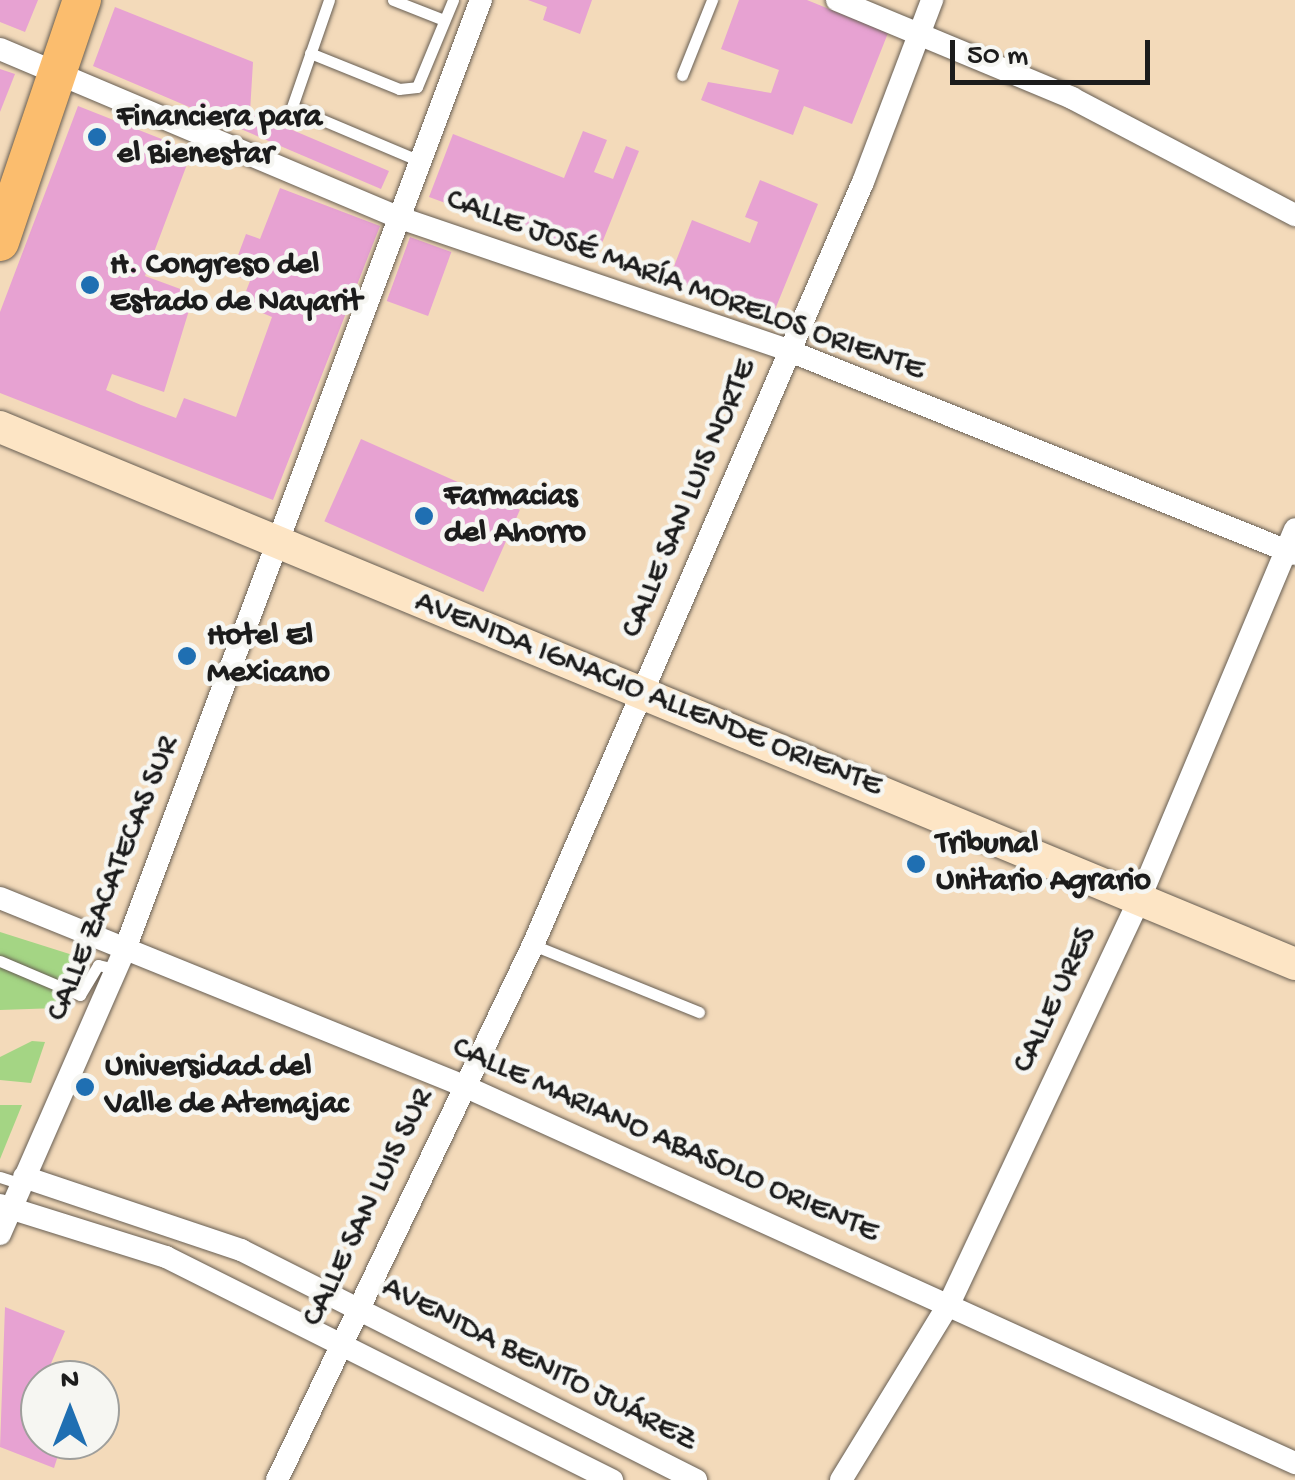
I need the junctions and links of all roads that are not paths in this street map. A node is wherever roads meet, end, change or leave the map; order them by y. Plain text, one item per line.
1 (82, 0) edge
2 (330, 0) edge
3 (393, 0) edge
4 (453, 0) edge
5 (482, 0) edge
6 (712, 0) edge
7 (837, 0) edge
8 (932, 0) edge
9 (444, 20) junction
10 (917, 33) junction
11 (0, 49) edge
12 (310, 53) junction
13 (56, 72) junction
14 (682, 75) dead end
15 (424, 163) junction
16 (1295, 215) edge
17 (403, 219) junction
18 (0, 242) edge
19 (787, 350) junction
20 (0, 426) edge
21 (277, 543) junction
22 (1292, 545) edge
23 (644, 691) junction
24 (0, 898) edge
25 (1140, 898) junction
26 (533, 945) junction
27 (121, 959) junction
28 (0, 961) edge
29 (1295, 964) edge
30 (699, 1012) dead end
31 (464, 1086) junction
32 (15, 1179) edge
33 (78, 1194) junction
34 (6, 1206) edge
35 (0, 1234) edge
36 (949, 1304) junction
37 (355, 1310) junction
38 (337, 1348) junction
39 (1295, 1464) edge
40 (277, 1480) edge
41 (612, 1480) edge
42 (696, 1480) edge
43 (841, 1480) edge

1 - 13 main road
2 - 12 lane
3 - 9 lane
4 - 9 lane
5 - 15 street, CALLE ZACATECAS SUR
6 - 14 lane
7 - 10 street
8 - 10 street, CALLE SAN LUIS NORTE
9 - 12 lane
10 - 16 street
10 - 19 street, CALLE SAN LUIS NORTE
11 - 13 street, CALLE JOSÉ MARÍA MORELOS ORIENTE
12 - 15 lane
13 - 17 street, CALLE JOSÉ MARÍA MORELOS ORIENTE
13 - 18 main road
15 - 17 street, CALLE ZACATECAS SUR
17 - 19 street, CALLE JOSÉ MARÍA MORELOS ORIENTE
17 - 21 street, CALLE ZACATECAS SUR
19 - 22 street, CALLE JOSÉ MARÍA MORELOS ORIENTE
19 - 23 street, CALLE SAN LUIS NORTE
20 - 21 main road, AVENIDA IGNACIO ALLENDE ORIENTE
21 - 23 main road, AVENIDA IGNACIO ALLENDE ORIENTE
21 - 27 street, CALLE ZACATECAS SUR
22 - 25 street, CALLE URES
23 - 25 main road, AVENIDA IGNACIO ALLENDE ORIENTE
23 - 26 street, CALLE SAN LUIS SUR
24 - 27 street, CALLE MARIANO ABASOLO ORIENTE
25 - 29 main road, AVENIDA IGNACIO ALLENDE ORIENTE
25 - 36 street, CALLE URES
26 - 30 lane
26 - 31 street, CALLE SAN LUIS SUR
27 - 28 lane
27 - 31 street, CALLE MARIANO ABASOLO ORIENTE
27 - 32 street, CALLE ZACATECAS SUR
31 - 36 street, CALLE MARIANO ABASOLO ORIENTE
31 - 37 street, CALLE SAN LUIS SUR
32 - 33 street, AVENIDA BENITO JUÁREZ
32 - 34 street, CALLE ZACATECAS SUR
33 - 34 street, AVENIDA BENITO JUÁREZ
33 - 37 street, AVENIDA BENITO JUÁREZ
34 - 35 street, CALLE ZACATECAS SUR
34 - 38 street
36 - 39 street, CALLE MARIANO ABASOLO ORIENTE
36 - 43 street, CALLE URES
37 - 38 street, CALLE SAN LUIS SUR
37 - 42 street, AVENIDA BENITO JUÁREZ
38 - 40 street, CALLE SAN LUIS SUR
38 - 41 street

